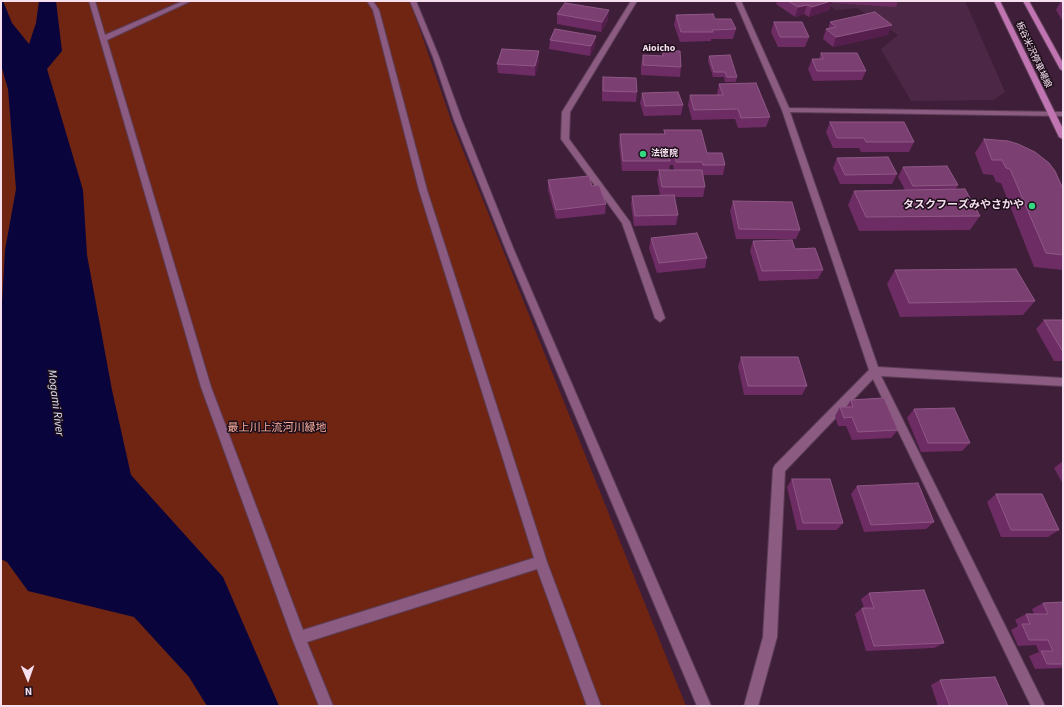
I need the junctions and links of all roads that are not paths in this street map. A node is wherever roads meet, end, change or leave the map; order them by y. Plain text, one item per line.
1 (92, 1) edge
2 (188, 1) edge
3 (370, 1) edge
4 (413, 1) edge
5 (634, 1) edge
6 (738, 1) edge
7 (997, 1) edge
8 (1026, 1) edge
9 (104, 39) junction
10 (1063, 69) edge
11 (786, 110) junction
12 (1050, 113) junction
13 (1063, 114) edge
14 (1063, 137) edge
15 (660, 318) dead end
16 (874, 371) junction
17 (1063, 382) edge
18 (541, 562) junction
19 (299, 638) junction
20 (326, 706) edge
21 (594, 706) edge
22 (704, 706) edge
23 (751, 706) edge
24 (1038, 706) edge

1 - 9 street
2 - 9 street
3 - 18 street
4 - 22 street
5 - 15 street
6 - 11 street
7 - 12 main road, 板谷米沢停車場線
8 - 10 main road, 板谷米沢停車場線
9 - 19 street
11 - 12 street
11 - 16 street
12 - 13 street
12 - 14 main road, 板谷米沢停車場線
16 - 17 street
16 - 23 street
16 - 24 street
18 - 19 street
18 - 21 street
19 - 20 street

